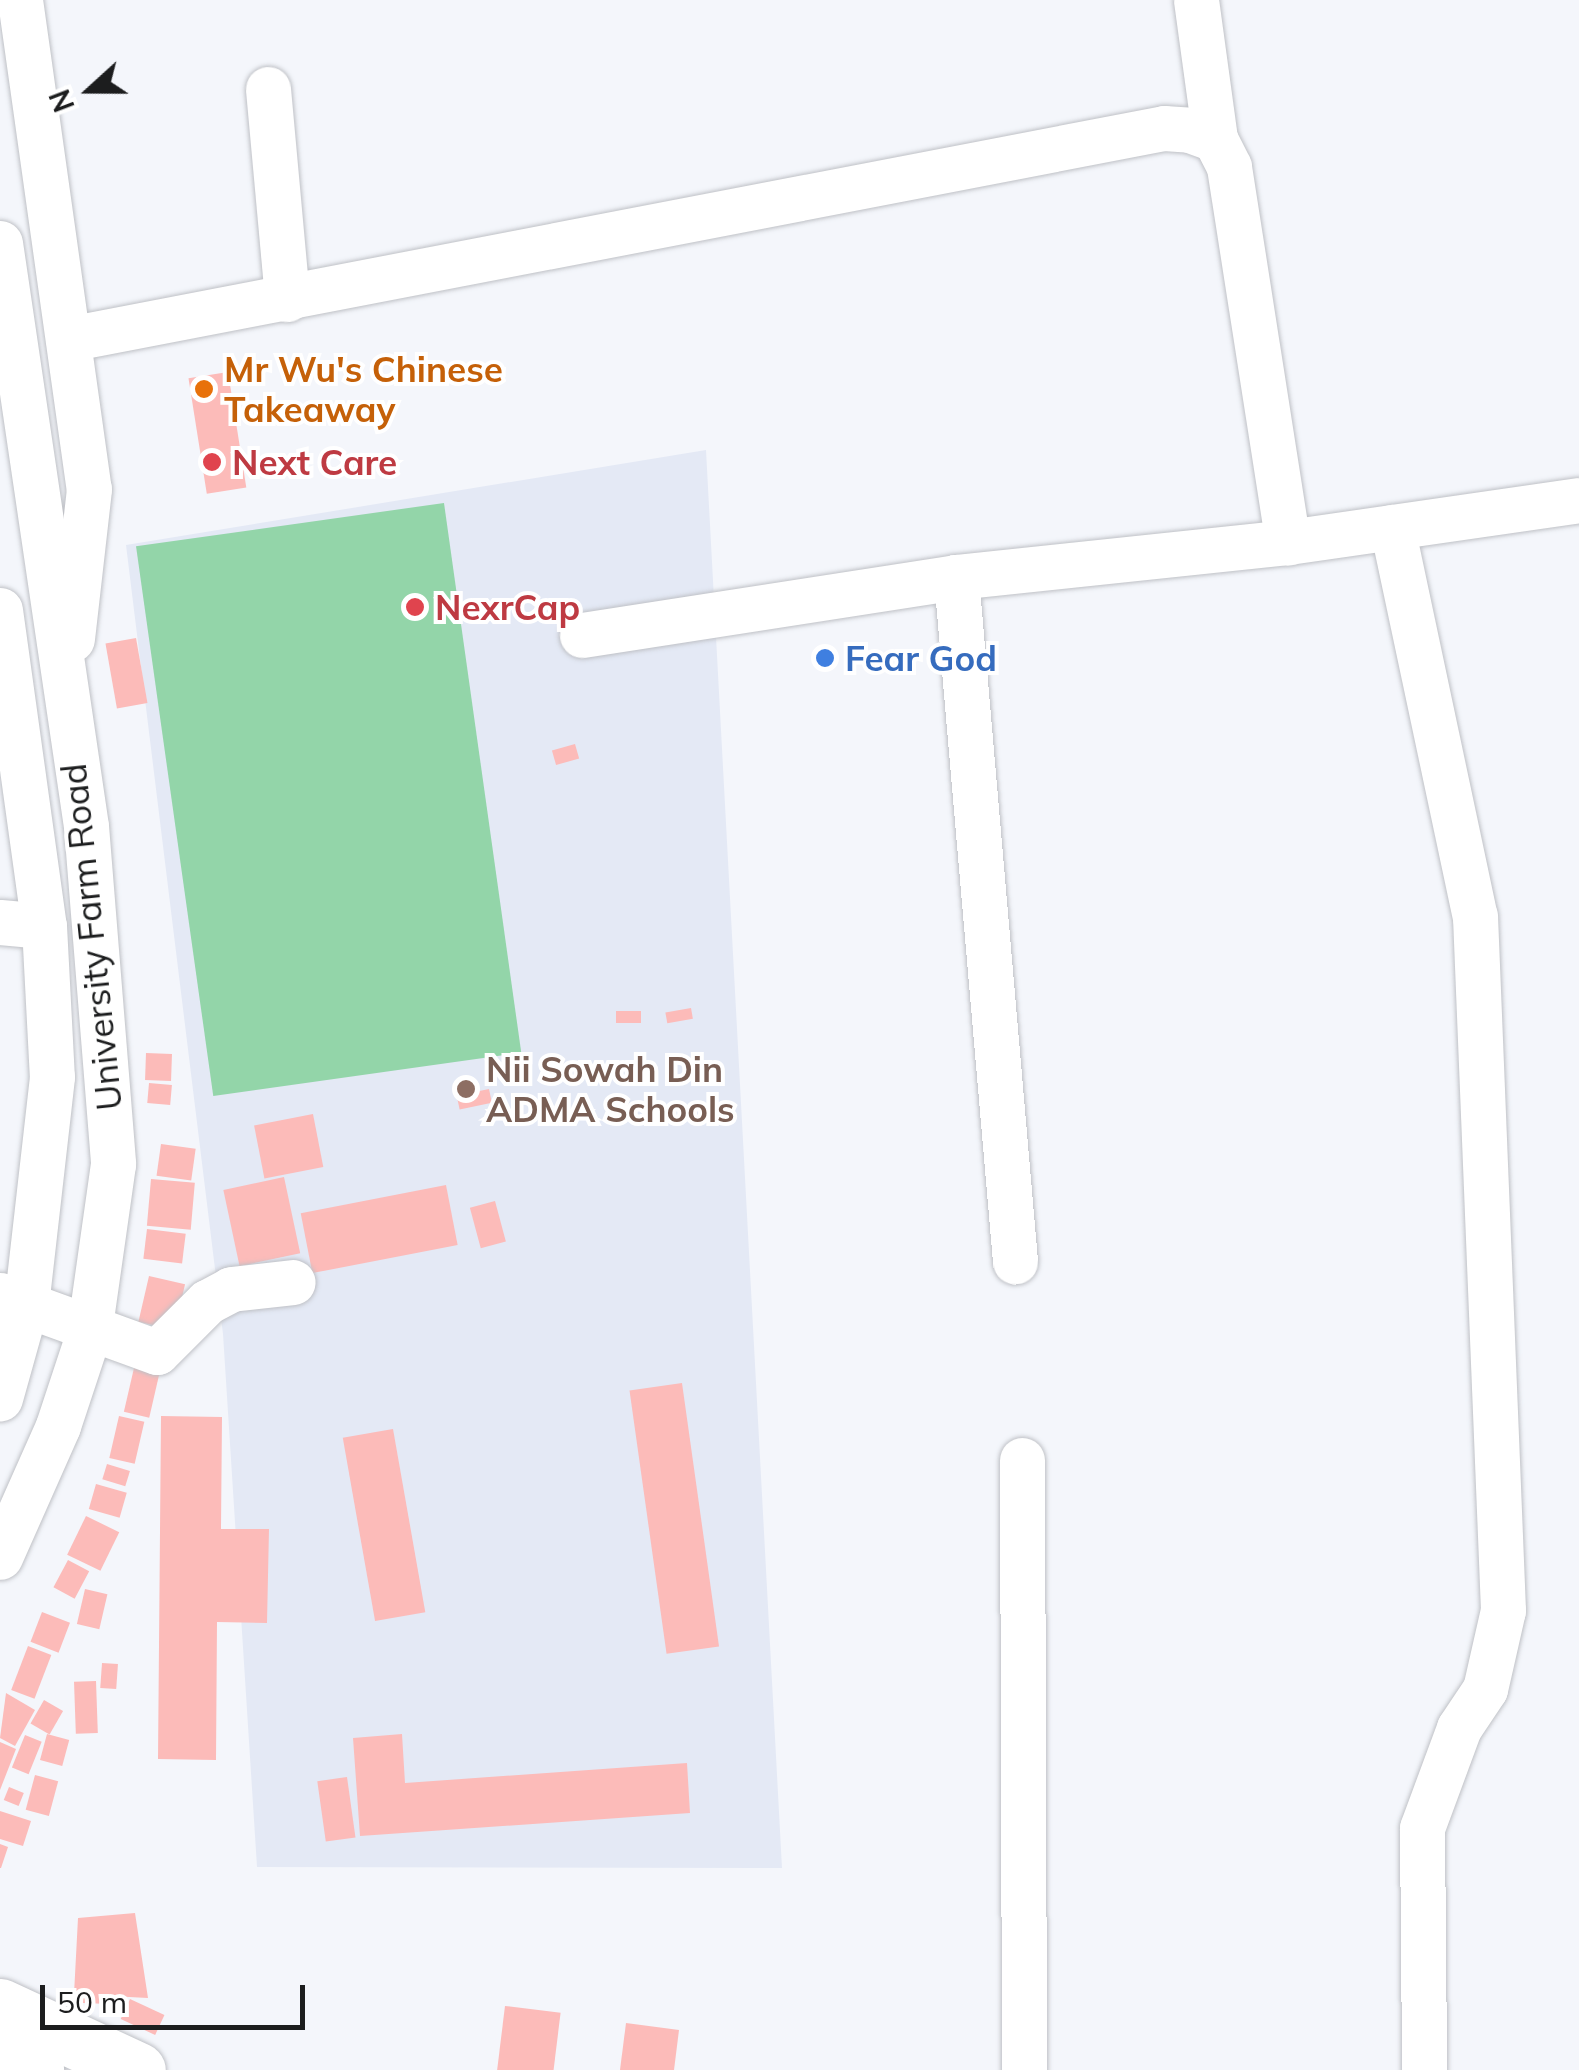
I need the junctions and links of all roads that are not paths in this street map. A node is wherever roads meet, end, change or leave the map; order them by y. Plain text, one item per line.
1 (20, 0) edge
2 (1196, 0) edge
3 (268, 89) dead end
4 (1215, 139) junction
5 (0, 243) edge
6 (287, 298) junction
7 (68, 339) junction
8 (1579, 500) edge
9 (1392, 527) junction
10 (1288, 542) junction
11 (956, 577) junction
12 (0, 610) edge
13 (582, 635) dead end
14 (0, 696) edge
15 (65, 706) junction
16 (18, 738) junction
17 (17, 844) edge
18 (22, 924) edge
19 (1015, 1261) dead end
20 (292, 1282) dead end
21 (11, 1317) edge
22 (85, 1348) junction
23 (0, 1398) edge
24 (1022, 1460) dead end
25 (0, 1557) edge
26 (0, 2006) edge
27 (0, 2053) edge
28 (36, 2070) edge
29 (138, 2070) edge
30 (1024, 2070) edge
31 (1424, 2070) edge

1 - 7 street
2 - 4 street
3 - 6 street
4 - 6 street
4 - 10 street
5 - 15 street, University Farm Road
6 - 7 street
7 - 15 street
8 - 9 street
9 - 10 street
9 - 31 street
10 - 11 street
11 - 13 street
11 - 19 street
12 - 16 street, University Farm Road
14 - 16 street
15 - 22 street, University Farm Road
16 - 17 street, University Farm Road
17 - 18 street, University Farm Road
18 - 21 street, University Farm Road
20 - 22 street
21 - 22 street
21 - 23 street, University Farm Road
22 - 25 street, University Farm Road
24 - 30 street
26 - 29 main road
27 - 28 main road

